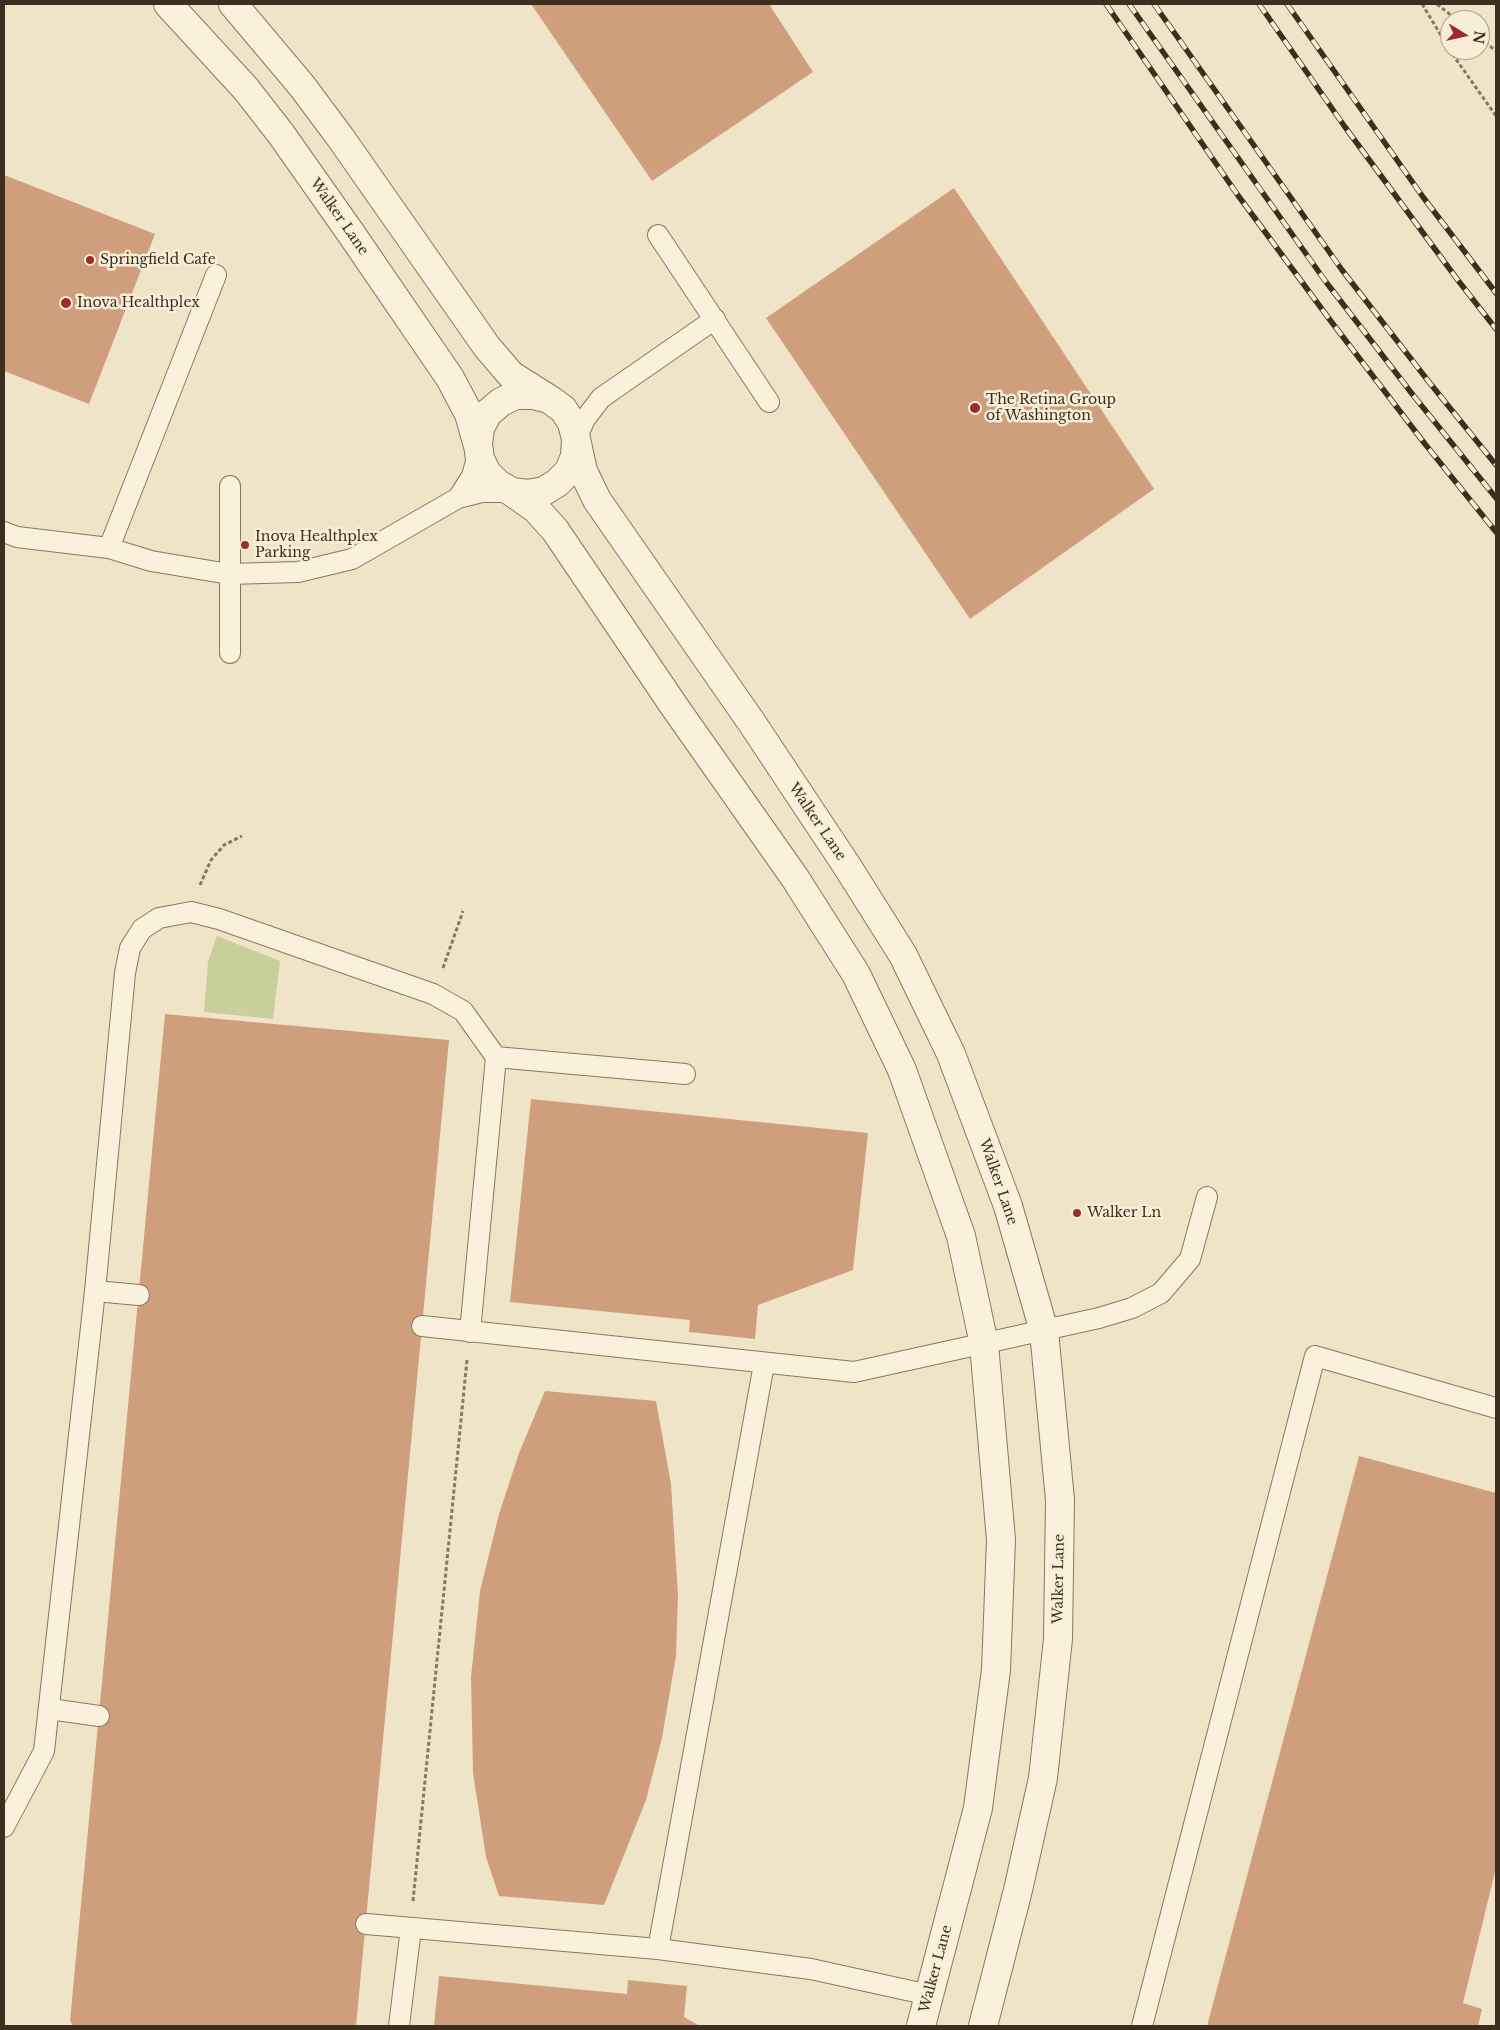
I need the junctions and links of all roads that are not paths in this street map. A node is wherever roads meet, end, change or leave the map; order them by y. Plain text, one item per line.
1 (168, 4) edge
2 (232, 4) edge
3 (658, 235) dead end
4 (216, 275) dead end
5 (714, 319) junction
6 (601, 398) junction
7 (549, 399) junction
8 (769, 402) dead end
9 (576, 439) junction
10 (479, 451) junction
11 (230, 486) dead end
12 (512, 492) junction
13 (458, 498) junction
14 (4, 532) edge
15 (109, 548) junction
16 (229, 574) junction
17 (230, 653) dead end
18 (496, 1057) junction
19 (685, 1074) dead end
20 (1207, 1196) dead end
21 (95, 1291) junction
22 (138, 1295) dead end
23 (422, 1326) dead end
24 (1044, 1331) junction
25 (470, 1332) junction
26 (984, 1344) junction
27 (764, 1364) junction
28 (1496, 1408) edge
29 (50, 1710) junction
30 (99, 1716) dead end
31 (4, 1827) edge
32 (366, 1924) dead end
33 (411, 1928) junction
34 (658, 1950) junction
35 (929, 1995) junction
36 (399, 2026) edge
37 (921, 2026) edge
38 (983, 2026) edge
39 (1142, 2026) edge

1 - 10 street, Walker Lane
2 - 7 street, Walker Lane
3 - 5 lane
4 - 15 lane
5 - 6 lane
5 - 8 lane
6 - 7 lane
6 - 9 lane
7 - 9 street, Walker Lane
7 - 10 street, Walker Lane
9 - 12 street, Walker Lane
9 - 24 street, Walker Lane
10 - 12 street, Walker Lane
10 - 13 lane
11 - 16 lane
12 - 13 lane
12 - 26 street, Walker Lane
13 - 16 lane
14 - 15 lane
15 - 16 lane
16 - 17 lane
18 - 19 lane
18 - 21 lane
18 - 25 lane
20 - 24 lane
21 - 22 lane
21 - 29 lane
23 - 25 lane
24 - 26 lane
24 - 38 street, Walker Lane
25 - 27 lane
26 - 27 lane
26 - 35 street, Walker Lane
27 - 34 lane
28 - 39 lane
29 - 30 lane
29 - 31 lane
32 - 33 lane
33 - 34 lane
33 - 36 lane
34 - 35 lane
35 - 37 street, Walker Lane

